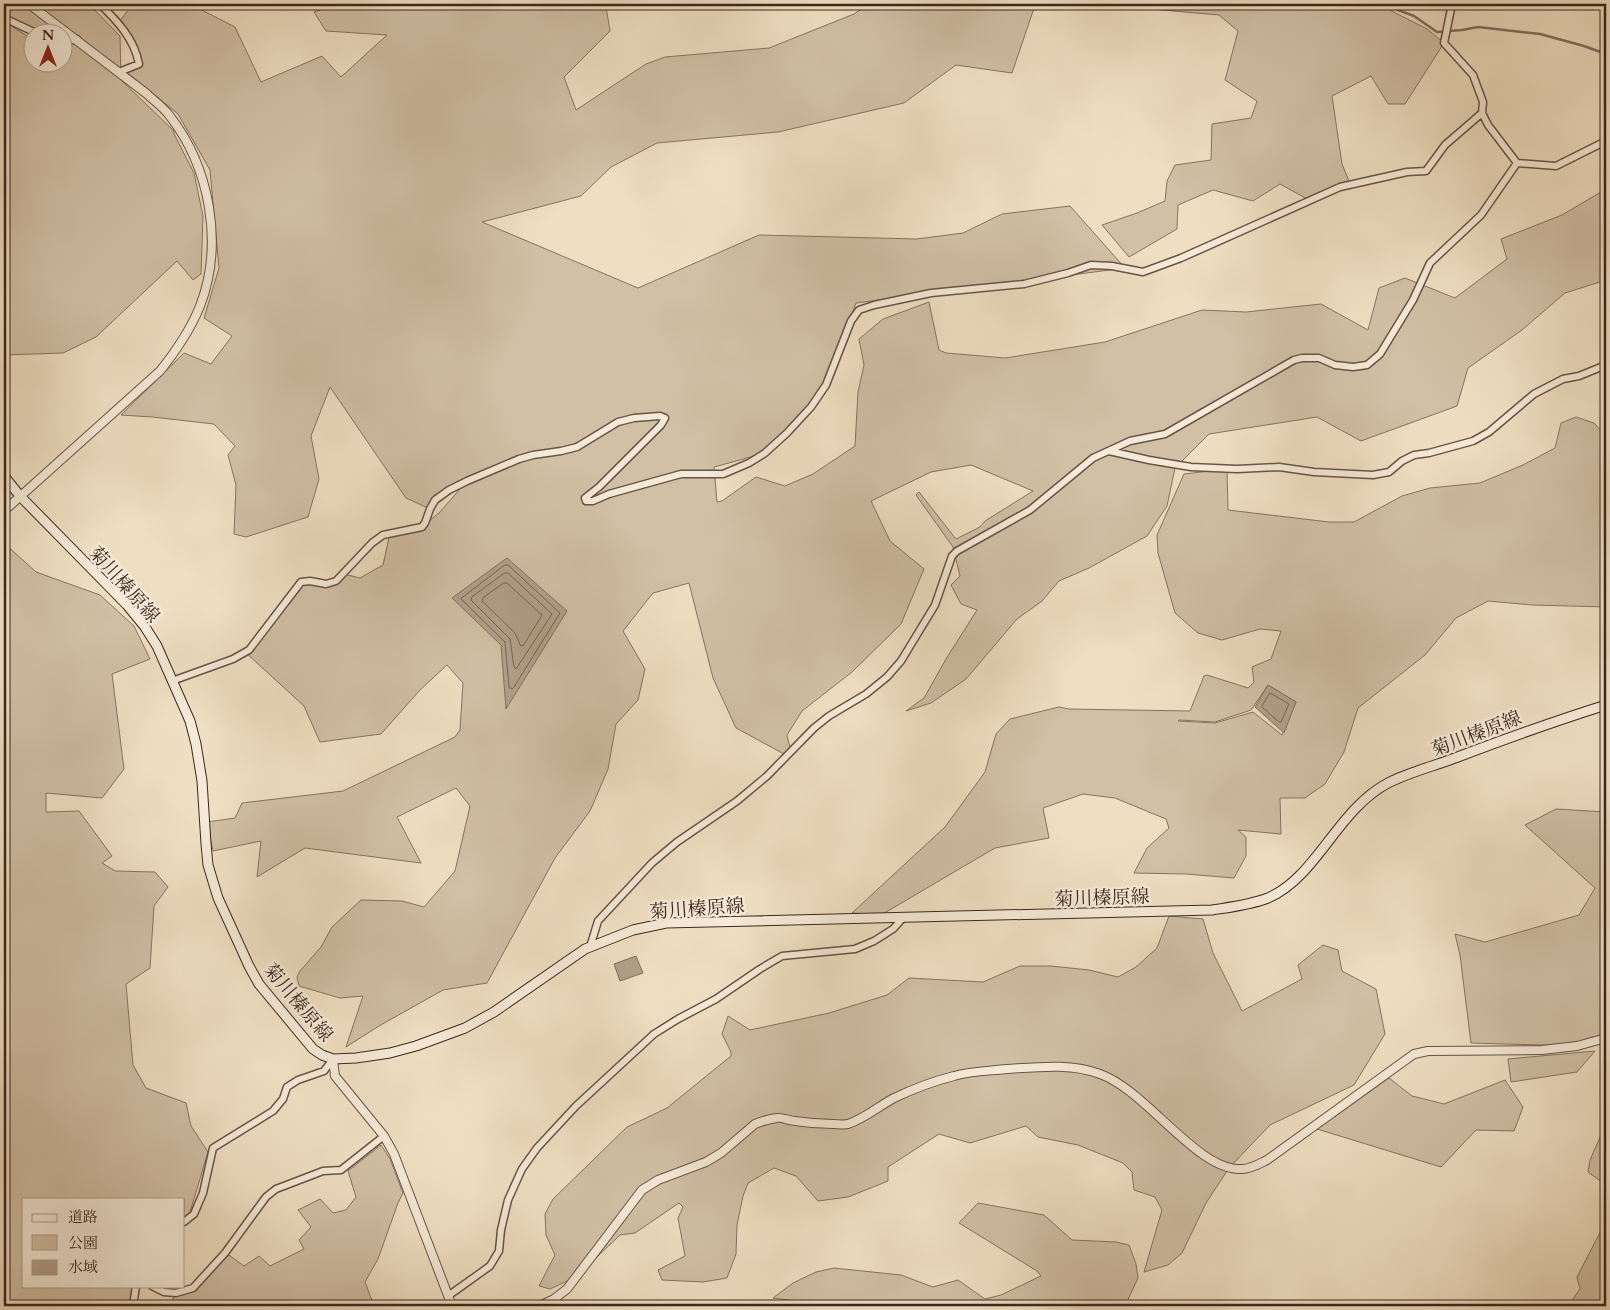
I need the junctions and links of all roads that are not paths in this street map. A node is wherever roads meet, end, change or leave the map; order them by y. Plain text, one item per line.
1 (29, 4) edge
2 (100, 4) edge
3 (1452, 4) edge
4 (4, 18) edge
5 (22, 26) edge
6 (77, 39) junction
7 (72, 40) edge
8 (119, 72) junction
9 (1482, 113) junction
10 (1606, 141) edge
11 (1517, 163) junction
12 (1606, 365) edge
13 (1109, 451) junction
14 (4, 476) edge
15 (20, 496) junction
16 (4, 511) edge
17 (172, 681) junction
18 (1606, 705) edge
19 (902, 918) junction
20 (590, 946) junction
21 (1606, 1038) edge
22 (333, 1059) junction
23 (384, 1136) junction
24 (185, 1221) edge
25 (136, 1288) edge
26 (156, 1288) edge
27 (448, 1296) junction
28 (133, 1306) edge
29 (452, 1306) edge
30 (539, 1306) edge

1 - 6 street
2 - 8 street
3 - 9 street
4 - 5 street
6 - 7 street
6 - 8 street
8 - 15 street
9 - 11 street
9 - 17 street
10 - 11 street
11 - 13 street
12 - 13 street
13 - 20 street
14 - 15 main road, 菊川榛原線
15 - 16 street
15 - 17 main road, 菊川榛原線
17 - 22 main road, 菊川榛原線
18 - 19 main road, 菊川榛原線
19 - 20 main road, 菊川榛原線
19 - 27 street
20 - 22 main road, 菊川榛原線
21 - 30 street
22 - 23 street
22 - 24 street
23 - 26 street
23 - 27 street
25 - 28 street
27 - 29 street

